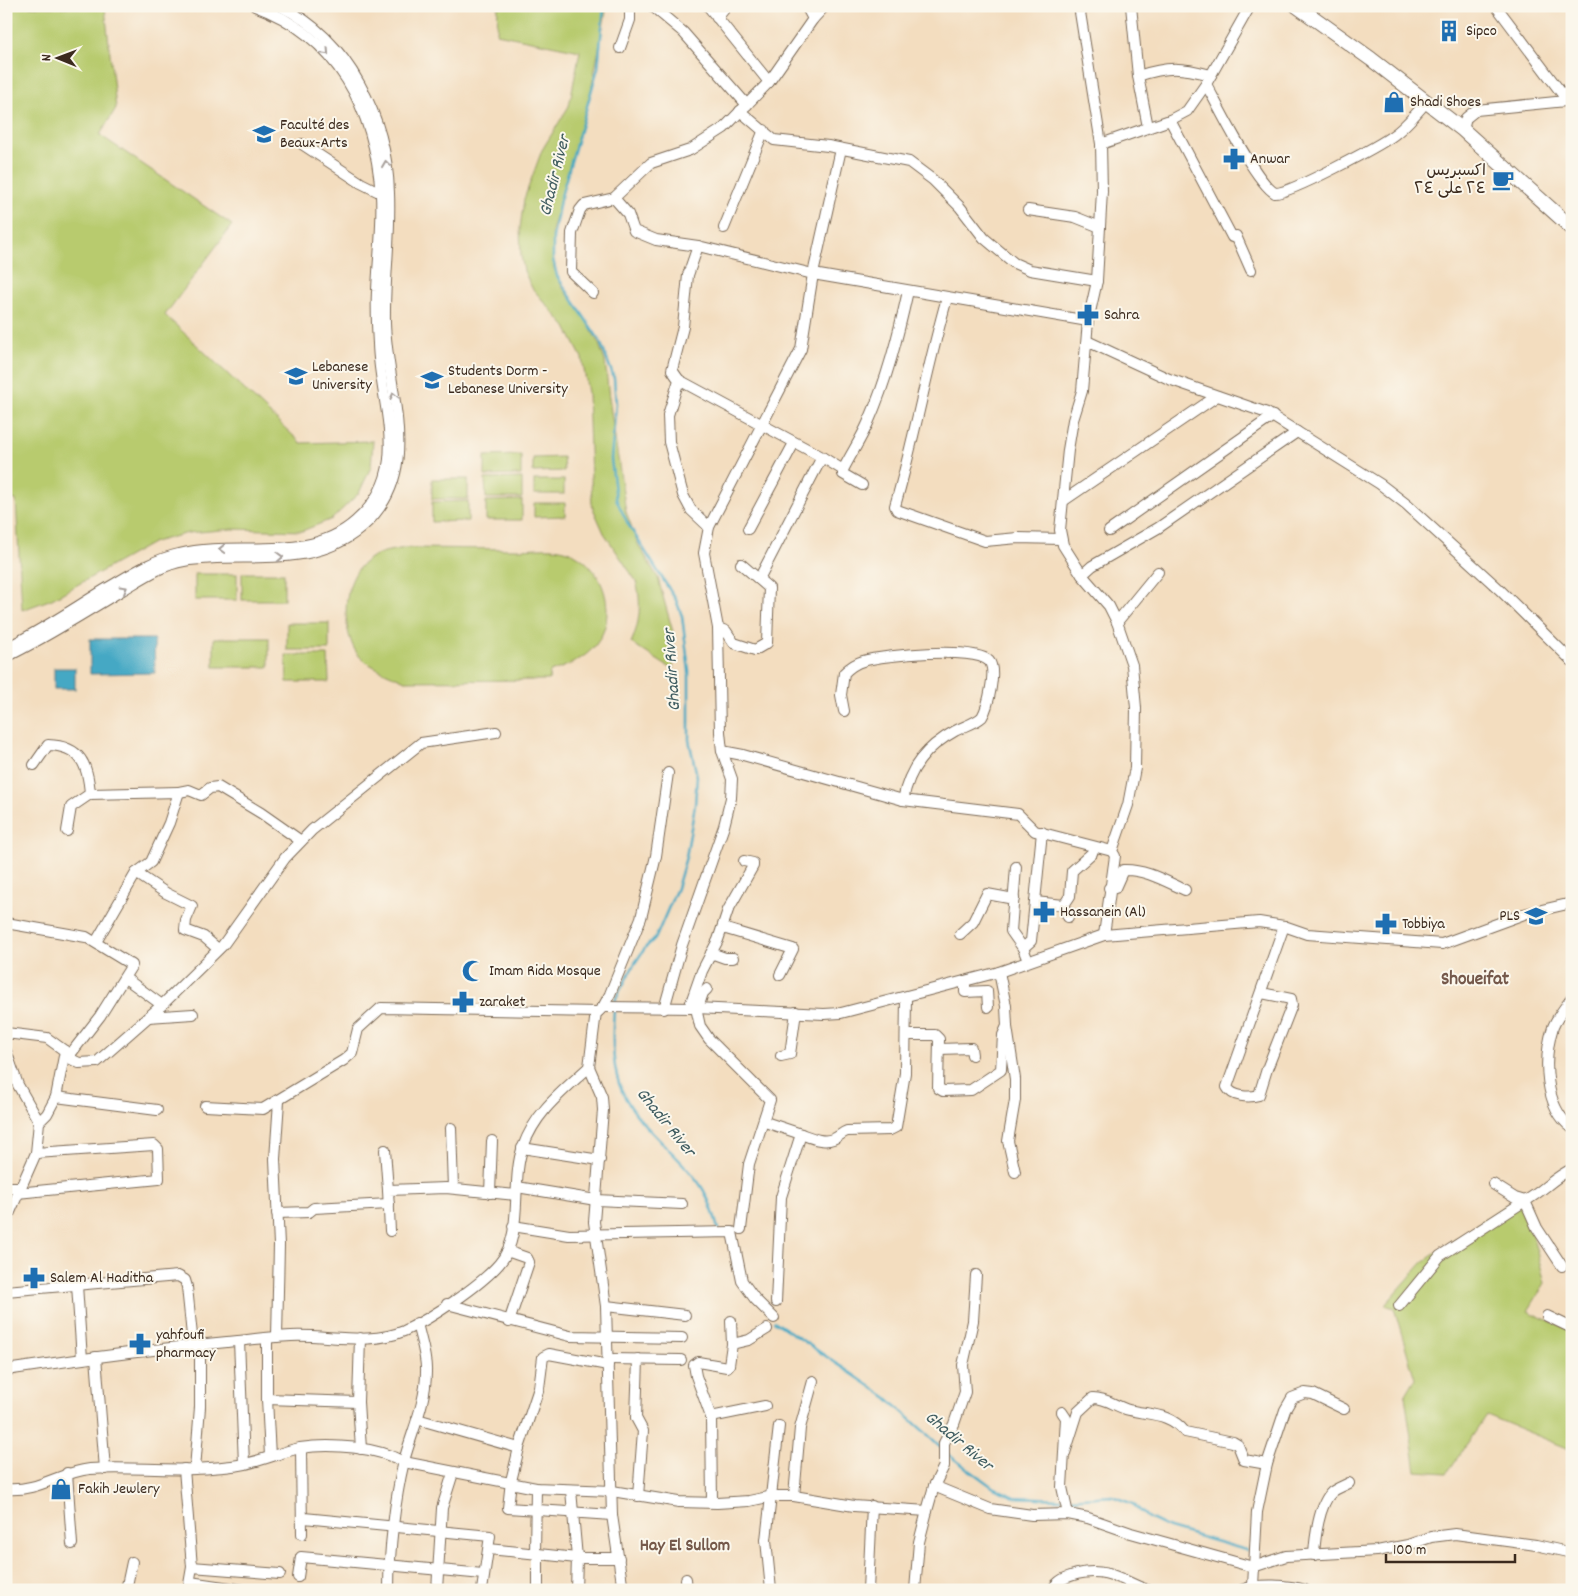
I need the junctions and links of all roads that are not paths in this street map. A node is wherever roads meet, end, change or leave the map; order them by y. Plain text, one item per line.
1 (255, 6) edge
2 (280, 6) edge
3 (630, 6) edge
4 (652, 6) edge
5 (708, 6) edge
6 (728, 6) edge
7 (806, 6) edge
8 (826, 6) edge
9 (1079, 6) edge
10 (1131, 6) edge
11 (1250, 6) edge
12 (1297, 6) edge
13 (1496, 6) edge
14 (718, 18) junction
15 (813, 19) junction
16 (620, 48) dead end
17 (1138, 76) junction
18 (1209, 79) junction
19 (770, 82) junction
20 (1427, 101) junction
21 (1569, 104) edge
22 (744, 108) junction
23 (1170, 120) junction
24 (1148, 127) junction
25 (764, 130) junction
26 (1463, 130) junction
27 (302, 144) dead end
28 (1101, 144) junction
29 (841, 149) junction
30 (385, 194) junction
31 (614, 198) junction
32 (1028, 210) dead end
33 (1100, 227) junction
34 (724, 228) dead end
35 (1572, 228) edge
36 (698, 246) junction
37 (1251, 270) dead end
38 (813, 274) junction
39 (1097, 281) junction
40 (908, 291) junction
41 (593, 293) dead end
42 (947, 298) junction
43 (1088, 321) junction
44 (1087, 341) junction
45 (679, 380) junction
46 (1217, 396) junction
47 (1273, 416) junction
48 (763, 427) junction
49 (1297, 432) junction
50 (794, 443) junction
51 (822, 457) junction
52 (843, 470) junction
53 (862, 485) dead end
54 (1063, 501) junction
55 (709, 527) junction
56 (748, 529) dead end
57 (1109, 531) dead end
58 (1061, 539) junction
59 (741, 564) dead end
60 (1158, 572) dead end
61 (1082, 575) junction
62 (759, 580) junction
63 (1117, 622) junction
64 (718, 628) junction
65 (39, 634) junction
66 (6, 648) edge
67 (6, 657) edge
68 (1572, 661) edge
69 (844, 712) dead end
70 (496, 732) dead end
71 (722, 751) junction
72 (34, 765) dead end
73 (668, 773) dead end
74 (179, 792) junction
75 (90, 794) junction
76 (903, 800) junction
77 (67, 831) dead end
78 (1042, 832) junction
79 (301, 841) junction
80 (1094, 847) junction
81 (1112, 850) junction
82 (744, 860) dead end
83 (1016, 867) dead end
84 (136, 873) junction
85 (1109, 888) junction
86 (1185, 890) dead end
87 (1014, 899) junction
88 (1035, 902) junction
89 (1572, 903) edge
90 (1064, 905) junction
91 (1068, 917) dead end
92 (6, 923) edge
93 (1284, 926) junction
94 (723, 928) junction
95 (960, 934) dead end
96 (1104, 935) junction
97 (96, 942) junction
98 (1023, 948) junction
99 (218, 949) junction
100 (711, 953) junction
101 (733, 958) dead end
102 (1028, 961) junction
103 (999, 972) junction
104 (780, 975) dead end
105 (124, 978) junction
106 (965, 981) junction
107 (707, 989) dead end
108 (1262, 993) junction
109 (906, 997) junction
110 (1572, 998) edge
111 (162, 1005) junction
112 (988, 1007) dead end
113 (695, 1008) junction
114 (606, 1009) junction
115 (664, 1009) junction
116 (796, 1012) junction
117 (193, 1014) dead end
118 (147, 1018) junction
119 (1006, 1026) junction
120 (6, 1033) edge
121 (907, 1035) junction
122 (939, 1050) junction
123 (6, 1051) edge
124 (67, 1053) junction
125 (972, 1055) dead end
126 (781, 1056) dead end
127 (589, 1067) junction
128 (6, 1084) edge
129 (18, 1085) junction
130 (56, 1097) junction
131 (279, 1100) junction
132 (205, 1106) dead end
133 (157, 1110) dead end
134 (40, 1122) junction
135 (765, 1122) junction
136 (451, 1128) dead end
137 (1572, 1128) edge
138 (801, 1134) junction
139 (492, 1141) dead end
140 (522, 1148) junction
141 (386, 1150) dead end
142 (36, 1153) junction
143 (600, 1160) junction
144 (1572, 1169) edge
145 (1015, 1172) dead end
146 (1493, 1184) dead end
147 (6, 1187) edge
148 (453, 1188) junction
149 (19, 1190) junction
150 (388, 1190) junction
151 (517, 1191) junction
152 (490, 1192) junction
153 (596, 1200) junction
154 (1525, 1201) junction
155 (389, 1204) junction
156 (682, 1204) dead end
157 (276, 1213) junction
158 (6, 1221) edge
159 (513, 1226) junction
160 (741, 1229) dead end
161 (390, 1231) dead end
162 (595, 1235) junction
163 (507, 1251) junction
164 (1562, 1266) dead end
165 (976, 1275) dead end
166 (77, 1285) junction
167 (6, 1291) edge
168 (776, 1302) dead end
169 (447, 1304) junction
170 (606, 1306) junction
171 (1399, 1306) dead end
172 (685, 1315) dead end
173 (1546, 1316) dead end
174 (774, 1318) dead end
175 (731, 1321) dead end
176 (509, 1322) junction
177 (417, 1323) junction
178 (1572, 1328) edge
179 (767, 1329) dead end
180 (607, 1337) junction
181 (272, 1338) junction
182 (360, 1338) junction
183 (682, 1338) dead end
184 (239, 1341) junction
185 (732, 1344) junction
186 (196, 1345) junction
187 (96, 1357) junction
188 (82, 1358) junction
189 (638, 1359) junction
190 (681, 1360) dead end
191 (608, 1362) junction
192 (6, 1370) edge
193 (812, 1381) dead end
194 (267, 1399) junction
195 (358, 1402) junction
196 (764, 1406) dead end
197 (1344, 1409) dead end
198 (1062, 1412) dead end
199 (711, 1417) junction
200 (417, 1419) junction
201 (779, 1426) dead end
202 (301, 1448) junction
203 (519, 1448) junction
204 (361, 1449) junction
205 (1065, 1453) junction
206 (270, 1456) junction
207 (404, 1462) junction
208 (244, 1464) junction
209 (1266, 1464) junction
210 (105, 1469) junction
211 (184, 1469) junction
212 (196, 1469) junction
213 (67, 1473) junction
214 (453, 1473) junction
215 (511, 1481) junction
216 (1350, 1483) dead end
217 (934, 1486) junction
218 (536, 1488) junction
219 (6, 1489) edge
220 (571, 1490) junction
221 (612, 1491) junction
222 (638, 1496) junction
223 (772, 1496) junction
224 (794, 1496) junction
225 (712, 1502) junction
226 (1065, 1505) junction
227 (872, 1506) junction
228 (536, 1510) junction
229 (573, 1511) junction
230 (927, 1511) junction
231 (612, 1514) junction
232 (304, 1518) junction
233 (394, 1526) junction
234 (440, 1531) junction
235 (302, 1534) dead end
236 (72, 1544) dead end
237 (490, 1550) junction
238 (1572, 1553) edge
239 (537, 1554) junction
240 (1314, 1555) junction
241 (578, 1558) junction
242 (619, 1558) junction
243 (132, 1562) dead end
244 (389, 1565) junction
245 (192, 1567) junction
246 (1253, 1567) junction
247 (438, 1570) junction
248 (280, 1574) dead end
249 (484, 1574) junction
250 (298, 1577) dead end
251 (686, 1579) dead end
252 (189, 1586) edge
253 (1248, 1588) edge
254 (1274, 1589) edge
255 (126, 1590) edge
256 (244, 1590) edge
257 (389, 1590) edge
258 (437, 1590) edge
259 (482, 1590) edge
260 (538, 1590) edge
261 (576, 1590) edge
262 (623, 1590) edge
263 (687, 1590) edge
264 (771, 1590) edge
265 (868, 1590) edge
266 (914, 1590) edge
267 (1052, 1590) edge
268 (1147, 1590) edge
269 (1305, 1590) edge

1 -> 30 street
30 -> 2 street
3 - 16 street
4 - 22 street
5 - 14 street
6 - 14 street
7 - 15 street
8 - 15 street
9 - 28 street
10 - 17 street
11 - 18 street
12 - 20 highway
13 - 21 street
14 - 19 street
15 - 19 street
17 - 18 street
17 - 24 street
18 - 20 street
18 - 23 street
19 - 22 street
20 - 26 highway
21 - 26 street
22 - 25 street
22 - 31 street
23 - 24 street
23 - 37 street
24 - 28 street
25 - 29 street
25 - 34 street
26 - 35 highway
27 - 30 street
28 - 33 street
29 - 38 street
29 - 39 street
30 - 65 street
31 - 36 street
31 - 41 street
32 - 33 street
33 - 39 street
36 - 38 street
36 - 45 street
38 - 40 street
38 - 48 street
39 - 43 street
40 - 42 street
40 - 52 street
42 - 43 street
42 - 58 street
43 - 44 street
44 - 46 street
44 - 54 street
45 - 48 street
45 - 55 street
46 - 47 street
46 - 54 street
47 - 49 street
47 - 57 street
48 - 50 street
48 - 55 street
49 - 61 street
49 - 68 street
50 - 51 street
50 - 56 street
51 - 52 street
51 - 62 street
52 - 53 street
54 - 58 street
55 - 64 street
58 - 61 street
59 - 62 street
60 - 63 street
61 - 63 street
62 - 64 street
63 - 81 street
64 - 71 street
65 - 66 street
65 - 67 street
69 - 76 street
70 - 79 street
71 - 76 street
71 - 115 street
72 - 75 street
73 - 114 street
74 - 75 street
74 - 79 street
74 - 84 street
75 - 77 street
76 - 78 street
78 - 80 street
78 - 88 street
79 - 99 street
80 - 81 street
80 - 90 street
81 - 85 street
82 - 94 street
83 - 87 street
84 - 97 street
84 - 99 street
85 - 86 street
85 - 96 street
87 - 95 street
87 - 98 street
88 - 90 street
88 - 98 street
89 - 93 street
90 - 91 street
92 - 97 street
93 - 96 street
93 - 108 street
94 - 100 street
94 - 104 street
96 - 102 street
97 - 105 street
98 - 102 street
99 - 111 street
100 - 101 street
100 - 113 street
102 - 103 street
103 - 106 street
103 - 119 street
105 - 111 street
105 - 124 street
106 - 109 street
106 - 112 street
107 - 113 street
108 - 108 street
109 - 116 street
109 - 121 street
110 - 137 street
111 - 118 street
113 - 115 street
113 - 116 street
113 - 135 street
114 - 115 street
114 - 127 street
114 - 131 street
116 - 126 street
117 - 118 street
118 - 124 street
119 - 122 street
119 - 145 street
120 - 124 street
121 - 122 street
121 - 138 street
122 - 125 street
123 - 129 street
124 - 130 street
127 - 140 street
127 - 143 street
128 - 129 street
129 - 134 street
130 - 133 street
130 - 134 street
131 - 132 street
131 - 157 street
134 - 142 street
135 - 138 street
135 - 160 street
136 - 148 street
138 - 168 street
139 - 152 street
140 - 143 street
140 - 151 street
141 - 150 street
142 - 149 street
142 - 149 street
143 - 153 street
144 - 154 street
146 - 154 street
147 - 149 street
148 - 150 street
148 - 152 street
149 - 158 street
150 - 155 street
151 - 152 street
151 - 153 street
151 - 159 street
153 - 156 street
153 - 162 street
154 - 164 street
154 - 171 street
155 - 157 street
155 - 161 street
157 - 181 street
159 - 162 street
159 - 163 street
162 - 170 street
162 - 174 street
163 - 169 street
163 - 176 street
165 - 217 street
166 - 167 street
166 - 186 street
166 - 188 street
169 - 176 street
169 - 177 street
170 - 172 street
170 - 180 street
173 - 178 street
175 - 185 street
176 - 180 street
177 - 182 street
177 - 200 street
179 - 185 street
180 - 183 street
180 - 191 street
181 - 182 street
181 - 184 street
181 - 194 street
182 - 195 street
184 - 186 street
184 - 208 street
185 - 199 street
186 - 187 street
186 - 212 street
187 - 188 street
187 - 210 street
188 - 192 street
189 - 190 street
189 - 191 street
189 - 222 street
191 - 203 street
191 - 221 street
193 - 224 street
194 - 195 street
194 - 206 street
195 - 204 street
196 - 199 street
197 - 209 street
198 - 205 street
199 - 225 street
200 - 203 street
200 - 207 street
201 - 223 street
202 - 204 street
202 - 206 street
202 - 232 street
203 - 215 street
204 - 207 street
205 - 209 street
205 - 226 street
206 - 208 street
207 - 214 street
207 - 233 street
208 - 212 street
209 - 246 street
210 - 211 street
210 - 213 street
211 - 212 street
211 - 245 street
213 - 219 street
213 - 236 street
214 - 215 street
214 - 234 street
215 - 218 street
215 - 228 street
216 - 240 street
217 - 226 street
217 - 230 street
218 - 220 street
218 - 228 street
220 - 221 street
220 - 229 street
221 - 222 street
221 - 231 street
222 - 225 street
223 - 224 street
223 - 225 street
223 - 264 street
224 - 227 street
226 - 246 street
227 - 230 street
227 - 265 street
228 - 229 street
228 - 239 street
229 - 231 street
229 - 241 street
230 - 266 street
231 - 242 street
232 - 233 street
232 - 235 street
233 - 234 street
233 - 244 street
234 - 237 street
234 - 247 street
237 - 239 street
237 - 249 street
238 - 240 street
239 - 241 street
239 - 260 street
240 - 246 street
241 - 242 street
241 - 261 street
242 - 262 street
243 - 255 street
244 - 247 street
244 - 250 street
244 - 257 street
245 - 248 street
245 - 252 street
246 - 253 street
247 - 249 street
247 - 258 street
249 - 259 street
251 - 263 street
252 - 256 street
253 - 254 street
254 - 269 street
267 - 268 street

